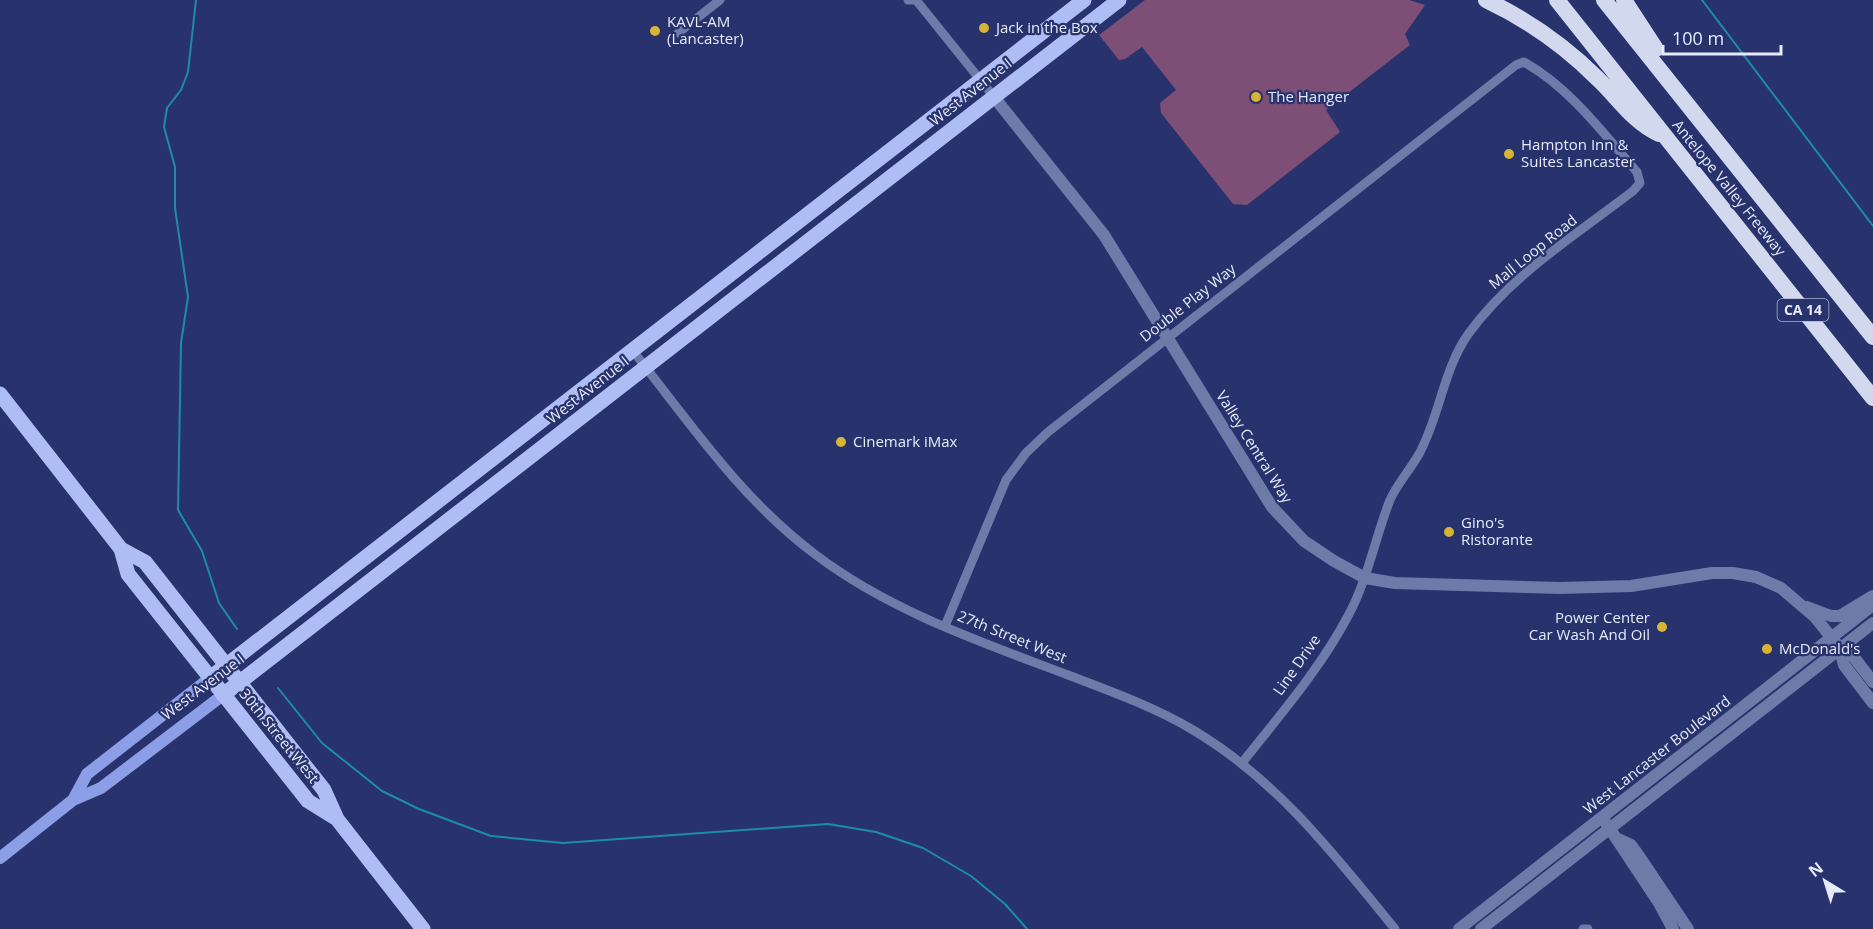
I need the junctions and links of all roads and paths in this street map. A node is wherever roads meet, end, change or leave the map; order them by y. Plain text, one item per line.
1 (720, 0) edge
2 (908, 0) edge
3 (916, 0) edge
4 (1084, 0) edge
5 (1119, 0) edge
6 (1486, 0) edge
7 (1557, 0) edge
8 (1604, 0) edge
9 (1624, 0) edge
10 (678, 33) dead end
11 (1524, 62) joint
12 (981, 81) junction
13 (1677, 90) junction
14 (993, 97) junction
15 (1665, 137) junction
16 (811, 213) junction
17 (767, 275) junction
18 (1169, 337) junction
19 (1873, 338) edge
20 (633, 351) junction
21 (646, 367) junction
22 (0, 394) edge
23 (1873, 398) edge
24 (121, 549) junction
25 (1365, 578) junction
26 (1873, 596) edge
27 (1873, 605) edge
28 (1805, 607) junction
29 (1873, 623) edge
30 (945, 626) junction
31 (1838, 645) junction
32 (226, 665) junction
33 (210, 678) junction
34 (1873, 682) edge
35 (239, 683) junction
36 (223, 695) junction
37 (1873, 702) edge
38 (1242, 763) junction
39 (73, 800) junction
40 (1602, 818) junction
41 (337, 819) junction
42 (1610, 828) junction
43 (1618, 838) junction
44 (0, 858) edge
45 (423, 929) edge
46 (1395, 929) edge
47 (1459, 929) edge
48 (1481, 929) edge
49 (1673, 929) edge
50 (1688, 929) edge

1 - 10 street
2 - 3 street
3 - 12 street
4 - 12 main road, West Avenue I
5 - 14 main road, West Avenue I
6 - 15 highway
7 - 15 highway, Antelope Valley Freeway / CA 14
8 - 13 highway, Antelope Valley Freeway / CA 14
9 - 13 highway
11 - 18 street, Double Play Way
11 - 25 street, Mall Loop Road
12 - 14 street
12 - 16 main road, West Avenue I
13 - 19 highway, Antelope Valley Freeway / CA 14
14 - 17 main road, West Avenue I
14 - 18 street, Valley Central Way
15 - 23 highway, Antelope Valley Freeway / CA 14
16 - 17 main road
16 - 20 main road, West Avenue I
17 - 21 main road, West Avenue I
18 - 25 street, Valley Central Way
18 - 30 street, Double Play Way
20 - 21 street, 27th Street West
20 - 32 main road, West Avenue I
21 - 30 street, 27th Street West
21 - 35 main road, West Avenue I
22 - 24 main road, 30th Street West
24 - 32 main road, 30th Street West
24 - 33 main road, 30th Street West
25 - 28 street, Valley Central Way
25 - 38 street, Line Drive
26 - 28 street
27 - 31 street, West Lancaster Boulevard
28 - 31 street, Valley Central Way
29 - 31 street, West Lancaster Boulevard
30 - 38 street, 27th Street West
31 - 34 street, Valley Central Way
31 - 37 street, Valley Central Way
31 - 40 street, West Lancaster Boulevard
31 - 42 street, West Lancaster Boulevard
32 - 33 main road, West Avenue I
32 - 35 main road, 30th Street West
33 - 36 main road, 30th Street West
33 - 39 main road, West Avenue I
35 - 36 main road, West Avenue I
35 - 41 main road, 30th Street West
36 - 39 main road, West Avenue I
36 - 41 main road, 30th Street West
38 - 46 street, 27th Street West
39 - 44 main road, West Avenue I
40 - 42 street
40 - 47 street, West Lancaster Boulevard
41 - 45 main road, 30th Street West
42 - 43 street
42 - 48 street, West Lancaster Boulevard
43 - 49 street
43 - 50 street

